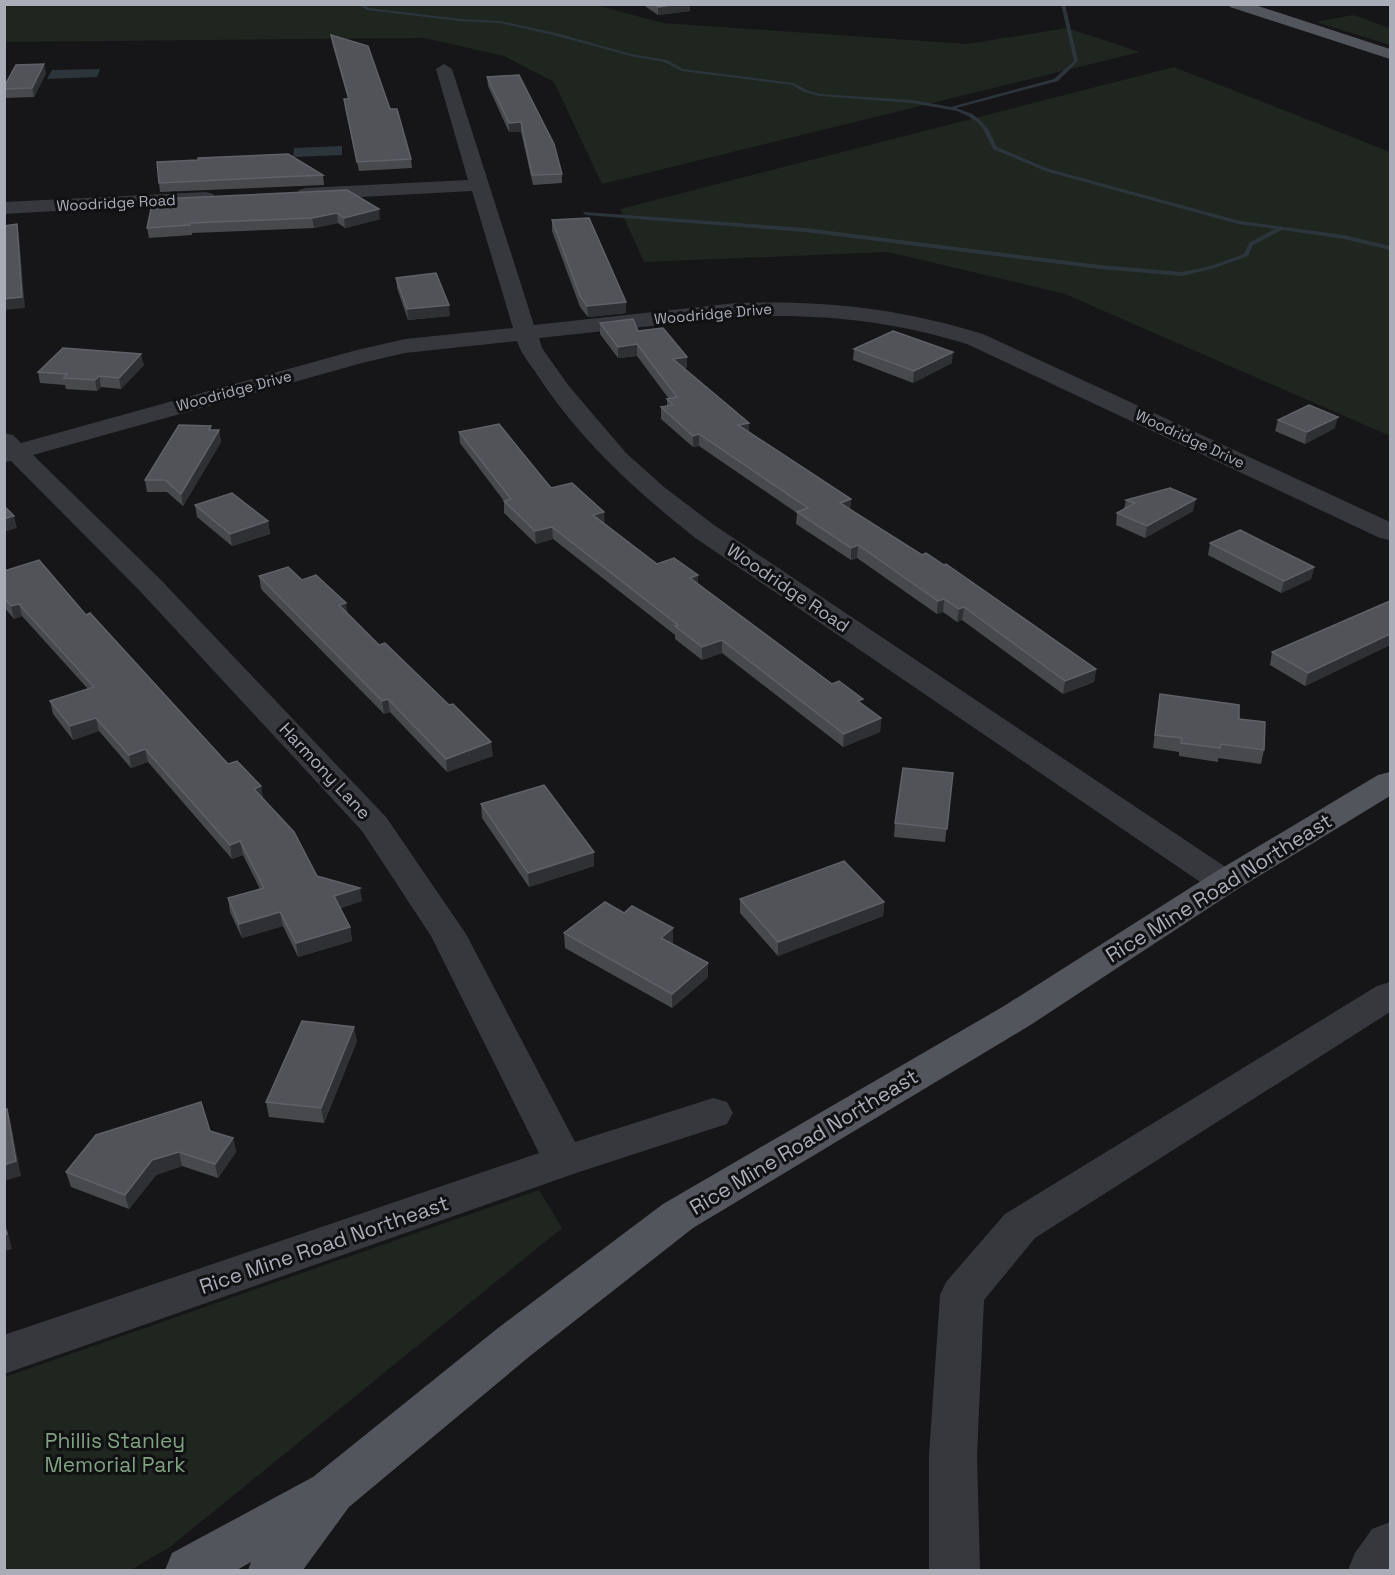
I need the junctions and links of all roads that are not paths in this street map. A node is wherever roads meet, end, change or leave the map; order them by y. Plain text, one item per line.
1 (1234, 4) edge
2 (1390, 54) edge
3 (444, 69) dead end
4 (479, 185) junction
5 (292, 194) edge
6 (221, 198) edge
7 (4, 208) edge
8 (525, 333) junction
9 (9, 449) edge
10 (1390, 532) edge
11 (1390, 782) edge
12 (1224, 882) junction
13 (1390, 995) edge
14 (712, 1113) dead end
15 (564, 1161) junction
16 (4, 1355) edge
17 (332, 1491) junction
18 (1390, 1545) edge
19 (190, 1570) edge
20 (273, 1570) edge
21 (954, 1570) edge
22 (1372, 1570) edge

1 - 2 main road
3 - 4 street, Woodridge Road
4 - 5 street
4 - 8 street, Woodridge Road
6 - 7 street, Woodridge Road
8 - 9 street, Woodridge Drive
8 - 10 street, Woodridge Drive
8 - 12 street, Woodridge Road
9 - 15 street, Harmony Lane
11 - 12 main road, Rice Mine Road Northeast
12 - 17 main road, Rice Mine Road Northeast
13 - 21 street
14 - 15 street, Rice Mine Road Northeast
15 - 16 street, Rice Mine Road Northeast
17 - 19 main road
17 - 20 main road, Rice Mine Road Northeast
18 - 22 street

